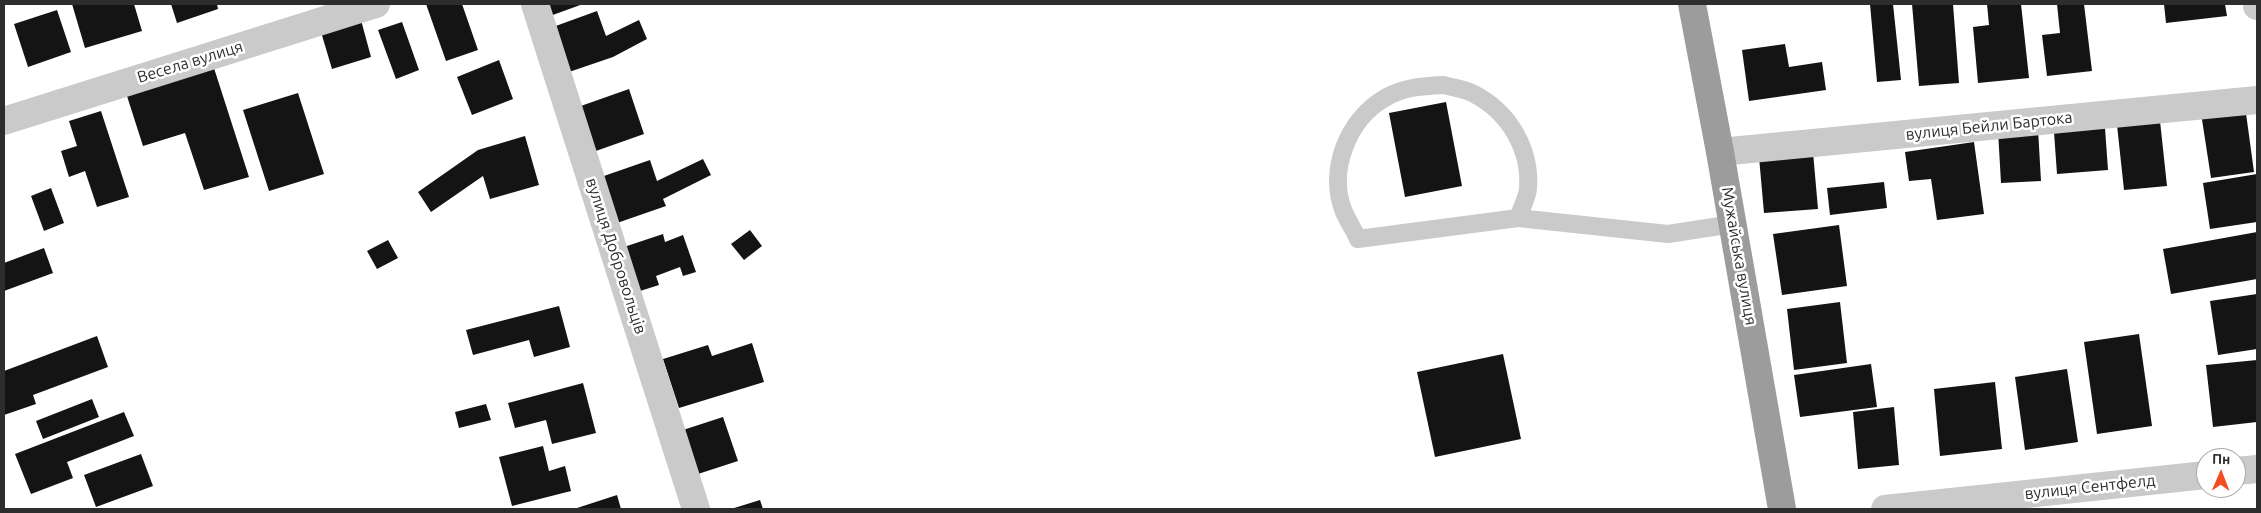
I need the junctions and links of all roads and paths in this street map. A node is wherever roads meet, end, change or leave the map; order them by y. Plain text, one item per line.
1 (376, 4) edge
2 (535, 4) edge
3 (1692, 4) edge
4 (2257, 100) edge
5 (4, 121) edge
6 (1720, 152) junction
7 (1518, 218) junction
8 (1733, 224) junction
9 (2196, 476) edge
10 (696, 509) edge
11 (1782, 509) edge
12 (1885, 509) edge

1 - 5 street, Весела вулиця
2 - 10 street, вулиця Добровольців
3 - 6 highway, Мужайська вулиця
4 - 6 street, вулиця Бейли Бартока
6 - 8 highway, Мужайська вулиця
7 - 7 lane
7 - 8 lane
8 - 11 highway, Мужайська вулиця
9 - 12 street, вулиця Сентфелд

